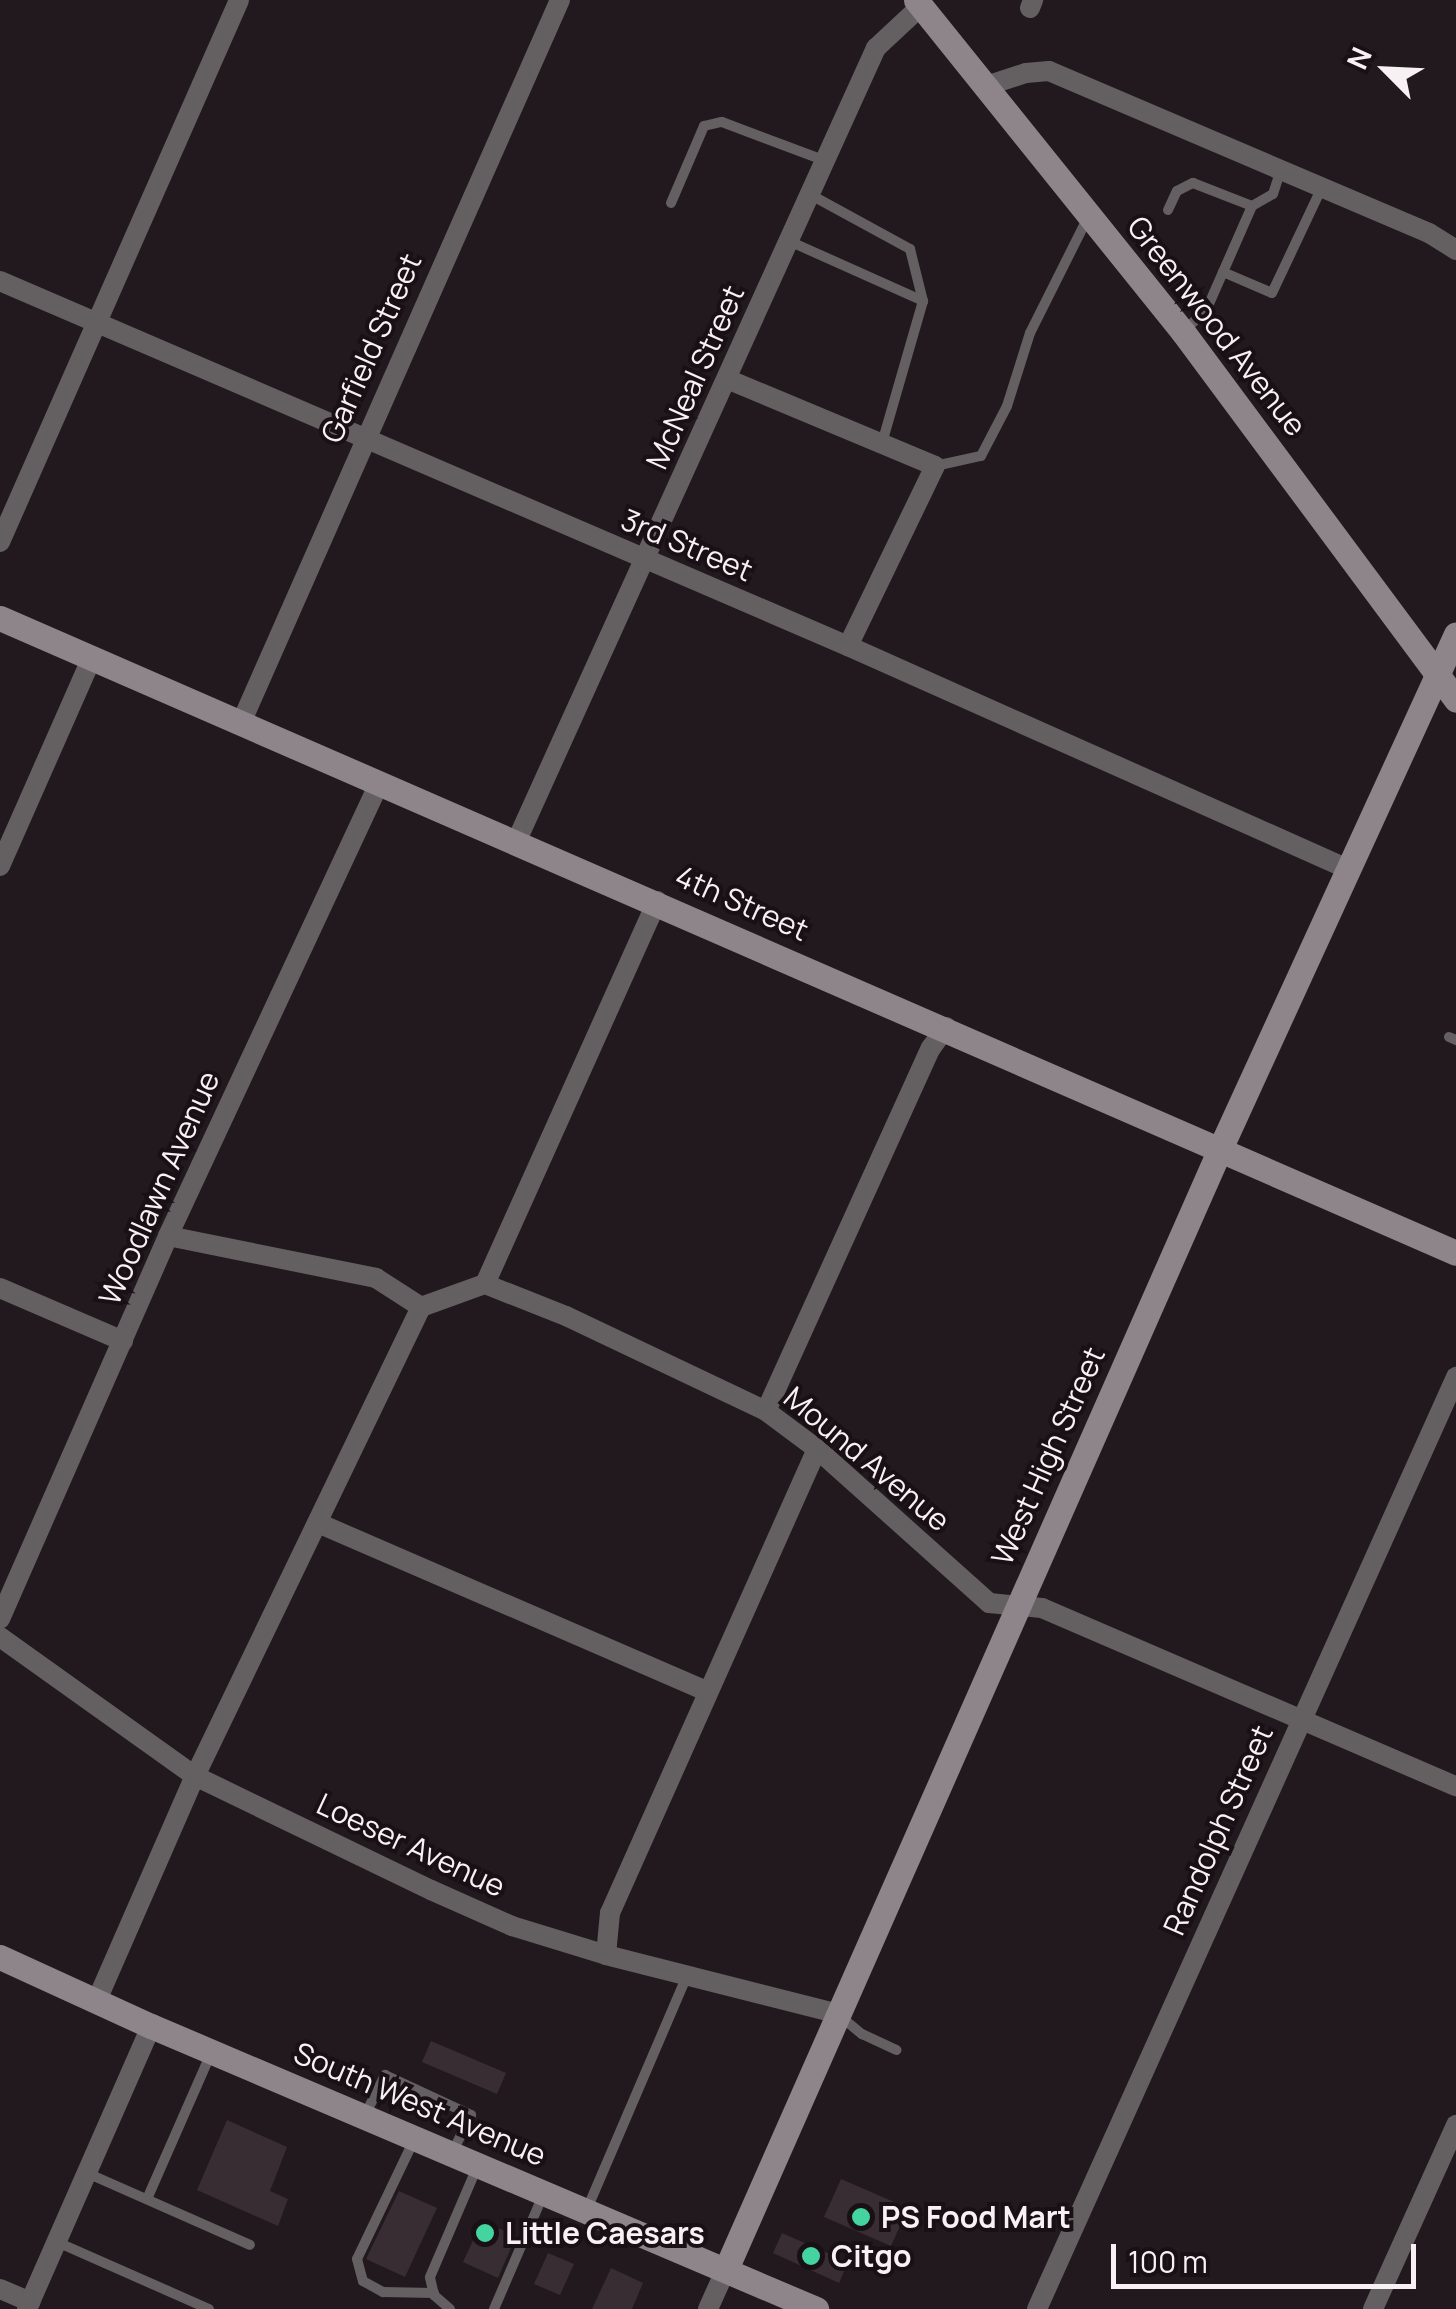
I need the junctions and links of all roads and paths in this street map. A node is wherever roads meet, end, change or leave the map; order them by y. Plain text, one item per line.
1 (239, 0) edge
2 (560, 0) edge
3 (919, 3) edge
4 (986, 86) junction
5 (826, 161) junction
6 (1281, 169) junction
7 (1322, 186) junction
8 (811, 195) junction
9 (671, 203) dead end
10 (1252, 206) junction
11 (1168, 210) dead end
12 (1089, 214) junction
13 (789, 242) junction
14 (1456, 250) edge
15 (1223, 272) junction
16 (0, 281) edge
17 (923, 301) junction
18 (95, 322) junction
19 (1182, 332) junction
20 (727, 378) junction
21 (362, 440) junction
22 (882, 443) junction
23 (935, 466) junction
24 (0, 542) edge
25 (644, 560) junction
26 (0, 618) edge
27 (1456, 634) edge
28 (848, 646) junction
29 (92, 657) junction
30 (1439, 672) junction
31 (1456, 700) edge
32 (241, 723) junction
33 (378, 784) junction
34 (518, 840) junction
35 (0, 866) edge
36 (1348, 869) junction
37 (657, 901) junction
38 (946, 1027) junction
39 (1220, 1149) junction
40 (168, 1236) junction
41 (1456, 1252) edge
42 (486, 1284) junction
43 (0, 1288) edge
44 (421, 1306) junction
45 (123, 1342) junction
46 (1456, 1377) edge
47 (766, 1410) junction
48 (817, 1450) junction
49 (318, 1522) junction
50 (1017, 1604) junction
51 (0, 1618) edge
52 (0, 1637) edge
53 (706, 1690) junction
54 (1300, 1721) junction
55 (195, 1776) junction
56 (1456, 1786) edge
57 (606, 1955) junction
58 (0, 1957) edge
59 (688, 1976) junction
60 (97, 2000) junction
61 (839, 2014) junction
62 (151, 2026) junction
63 (896, 2050) dead end
64 (212, 2052) junction
65 (365, 2116) junction
66 (1456, 2125) edge
67 (415, 2138) junction
68 (452, 2153) junction
69 (478, 2164) junction
70 (87, 2173) junction
71 (544, 2192) junction
72 (146, 2199) junction
73 (586, 2210) junction
74 (56, 2242) junction
75 (250, 2245) dead end
76 (726, 2269) junction
77 (0, 2289) edge
78 (434, 2293) junction
79 (774, 2300) edge
80 (28, 2306) edge
81 (209, 2309) edge
82 (450, 2309) edge
83 (494, 2309) edge
84 (708, 2309) edge
85 (816, 2309) edge
86 (1036, 2309) edge
87 (1373, 2309) edge

1 - 18 street
2 - 21 street, Garfield Street
3 - 4 street, Greenwood Avenue
3 - 5 street, McNeal Street
4 - 6 street
4 - 12 street, Greenwood Avenue
5 - 8 street, McNeal Street
5 - 9 lane
6 - 7 street
6 - 10 lane
7 - 14 street
7 - 15 lane
8 - 13 street, McNeal Street
8 - 17 lane
10 - 11 lane
10 - 15 lane
12 - 19 street, Greenwood Avenue
12 - 23 lane
13 - 17 lane
13 - 20 street, McNeal Street
15 - 19 lane
16 - 18 street, 3rd Street
17 - 22 lane
18 - 21 street, 3rd Street
18 - 24 street
19 - 30 street, Greenwood Avenue
20 - 22 street
20 - 25 street, McNeal Street
21 - 25 street, 3rd Street
21 - 32 street, Garfield Street
22 - 23 street
23 - 28 street
25 - 28 street, 3rd Street
25 - 34 street, McNeal Street
26 - 29 street, 4th Street
27 - 30 street, West High Street
28 - 36 street, 3rd Street
29 - 32 street, 4th Street
29 - 35 street
30 - 31 street, Greenwood Avenue
30 - 36 street, West High Street
32 - 33 street, 4th Street
33 - 34 street, 4th Street
33 - 40 street, Woodlawn Avenue
34 - 37 street, 4th Street
36 - 39 street, West High Street
37 - 38 street, 4th Street
37 - 42 street
38 - 39 street, 4th Street
38 - 47 street
39 - 41 street, 4th Street
39 - 50 street, West High Street
40 - 44 street
40 - 45 street, Woodlawn Avenue
42 - 44 street
42 - 47 street, Mound Avenue
43 - 45 street
44 - 49 street
45 - 51 street, Woodlawn Avenue
46 - 54 street, Randolph Street
47 - 48 street, Mound Avenue
48 - 50 street, Mound Avenue
48 - 53 street
49 - 53 street
49 - 55 street
50 - 54 street, Mound Avenue
50 - 61 street, West High Street
52 - 55 street, Loeser Avenue
53 - 57 street
54 - 56 street, Mound Avenue
54 - 86 street, Randolph Street
55 - 57 street, Loeser Avenue
55 - 60 street
57 - 59 street, Loeser Avenue
58 - 60 street, South West Avenue
59 - 61 street, Loeser Avenue
59 - 73 lane
60 - 62 street, South West Avenue
61 - 63 lane
61 - 76 street, West High Street
62 - 64 street, South West Avenue
62 - 70 street
64 - 65 street, South West Avenue
64 - 72 lane
65 - 67 street, South West Avenue
65 - 68 lane
66 - 87 street
67 - 68 street, South West Avenue
67 - 78 lane
68 - 69 street, South West Avenue
69 - 71 street, South West Avenue
69 - 78 lane
70 - 72 lane
70 - 74 street
71 - 73 street, South West Avenue
71 - 83 lane
72 - 75 lane
73 - 76 street, South West Avenue
74 - 80 street
74 - 81 lane
76 - 79 street, South West Avenue
76 - 84 street, West High Street
77 - 80 street
78 - 82 lane
79 - 85 street, South West Avenue

